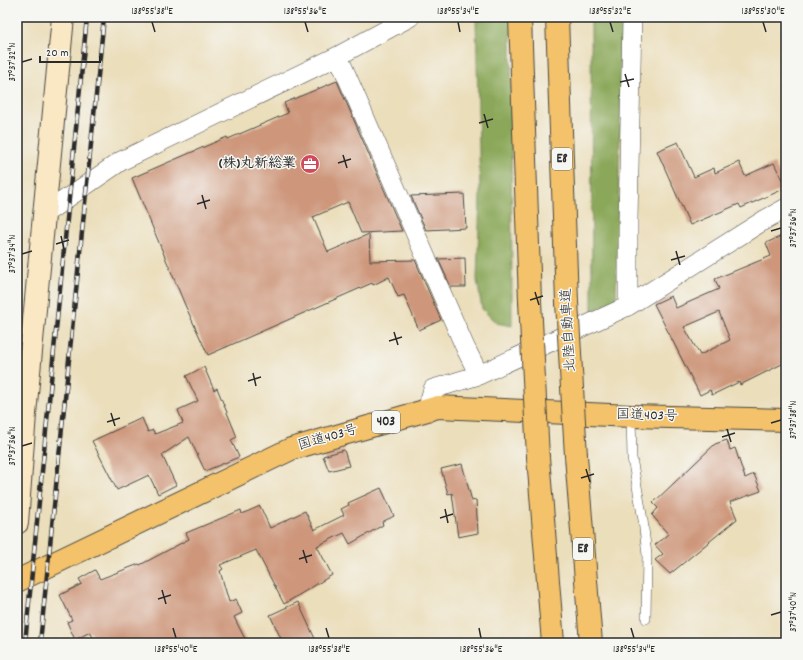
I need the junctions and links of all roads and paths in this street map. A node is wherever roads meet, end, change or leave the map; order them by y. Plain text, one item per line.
1 (63, 17) edge
2 (410, 17) edge
3 (520, 17) edge
4 (558, 17) edge
5 (632, 17) edge
6 (338, 56) junction
7 (786, 208) edge
8 (44, 214) junction
9 (628, 306) junction
10 (479, 375) junction
11 (428, 410) junction
12 (631, 416) junction
13 (786, 420) edge
14 (17, 524) edge
15 (17, 581) edge
16 (646, 619) dead end
17 (553, 643) edge
18 (591, 643) edge

1 - 8 street
2 - 6 street
3 - 17 highway, bridge
4 - 18 highway, 北陸自動車道 / E8, bridge
5 - 9 street
6 - 8 street
6 - 10 street
7 - 9 street
8 - 14 street
9 - 10 street
10 - 11 street
11 - 12 highway, 国道403号 / 403
11 - 15 highway, 国道403号 / 403
12 - 13 highway, 国道403号 / 403
12 - 16 lane

